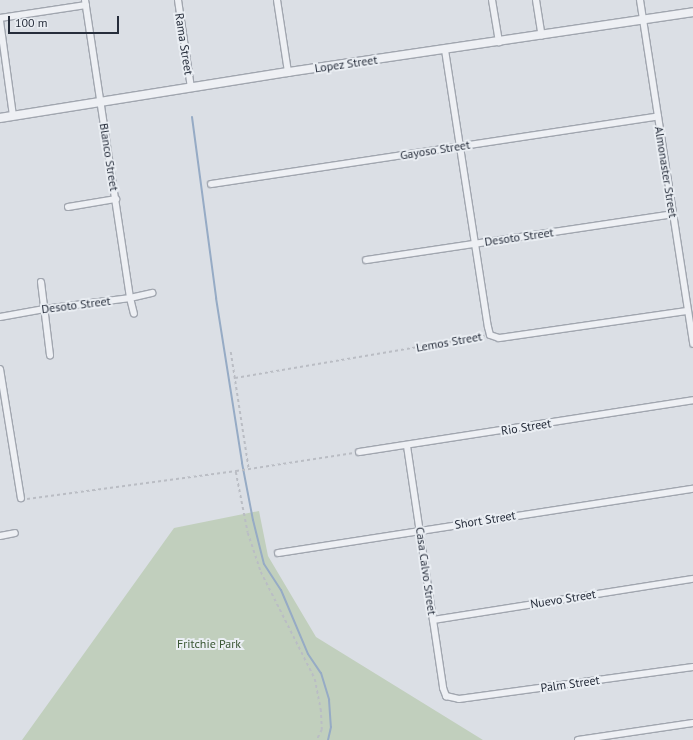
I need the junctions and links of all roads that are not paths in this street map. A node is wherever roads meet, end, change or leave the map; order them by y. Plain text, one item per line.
1 (178, 0) edge
2 (277, 0) edge
3 (492, 0) edge
4 (536, 0) edge
5 (640, 0) edge
6 (85, 2) edge
7 (693, 12) edge
8 (0, 18) edge
9 (643, 20) junction
10 (0, 21) edge
11 (542, 36) junction
12 (499, 42) junction
13 (445, 50) junction
14 (288, 72) junction
15 (191, 88) junction
16 (101, 103) junction
17 (13, 116) junction
18 (658, 116) junction
19 (0, 118) edge
20 (460, 146) junction
21 (211, 184) dead end
22 (116, 199) junction
23 (68, 208) dead end
24 (673, 214) junction
25 (475, 243) junction
26 (366, 260) dead end
27 (41, 282) dead end
28 (152, 293) dead end
29 (130, 298) junction
30 (44, 309) junction
31 (687, 312) junction
32 (134, 314) dead end
33 (0, 317) edge
34 (693, 344) edge
35 (50, 355) dead end
36 (0, 369) edge
37 (693, 400) edge
38 (407, 446) junction
39 (360, 452) road end
40 (693, 489) edge
41 (21, 498) road end
42 (421, 530) junction
43 (14, 533) dead end
44 (0, 536) edge
45 (278, 553) dead end
46 (693, 579) edge
47 (433, 620) junction
48 (693, 667) edge
49 (446, 696) joint
50 (693, 723) edge
51 (578, 740) edge

1 - 15 street, Rama Street
2 - 14 street
3 - 12 street
4 - 11 street
5 - 9 street, Almonaster Street
6 - 8 street
6 - 16 street, Blanco Street
7 - 9 street, Lopez Street
9 - 11 street, Lopez Street
9 - 18 street, Almonaster Street
10 - 17 street
11 - 12 street, Lopez Street
12 - 13 street, Lopez Street
13 - 14 street, Lopez Street
13 - 20 street
14 - 15 street, Lopez Street
15 - 16 street, Lopez Street
16 - 17 street, Lopez Street
16 - 22 street, Blanco Street
17 - 19 street, Lopez Street
18 - 20 street, Gayoso Street
18 - 24 street, Almonaster Street
20 - 21 street, Gayoso Street
20 - 25 street
22 - 23 street
22 - 29 street, Blanco Street
24 - 25 street, Desoto Street
24 - 31 street, Almonaster Street
25 - 26 street, Desoto Street
25 - 31 street, Lemos Street
27 - 30 street
28 - 29 street, Desoto Street
29 - 30 street, Desoto Street
29 - 32 street, Blanco Street
30 - 33 street, Desoto Street
30 - 35 street
31 - 34 street, Almonaster Street
36 - 41 street
37 - 38 street, Rio Street
38 - 39 street, Rio Street
38 - 42 street, Casa Calvo Street
40 - 42 street, Short Street
42 - 45 street, Short Street
42 - 47 street, Casa Calvo Street
43 - 44 street
46 - 47 street, Nuevo Street
47 - 49 street, Casa Calvo Street
48 - 49 street, Palm Street
50 - 51 street

